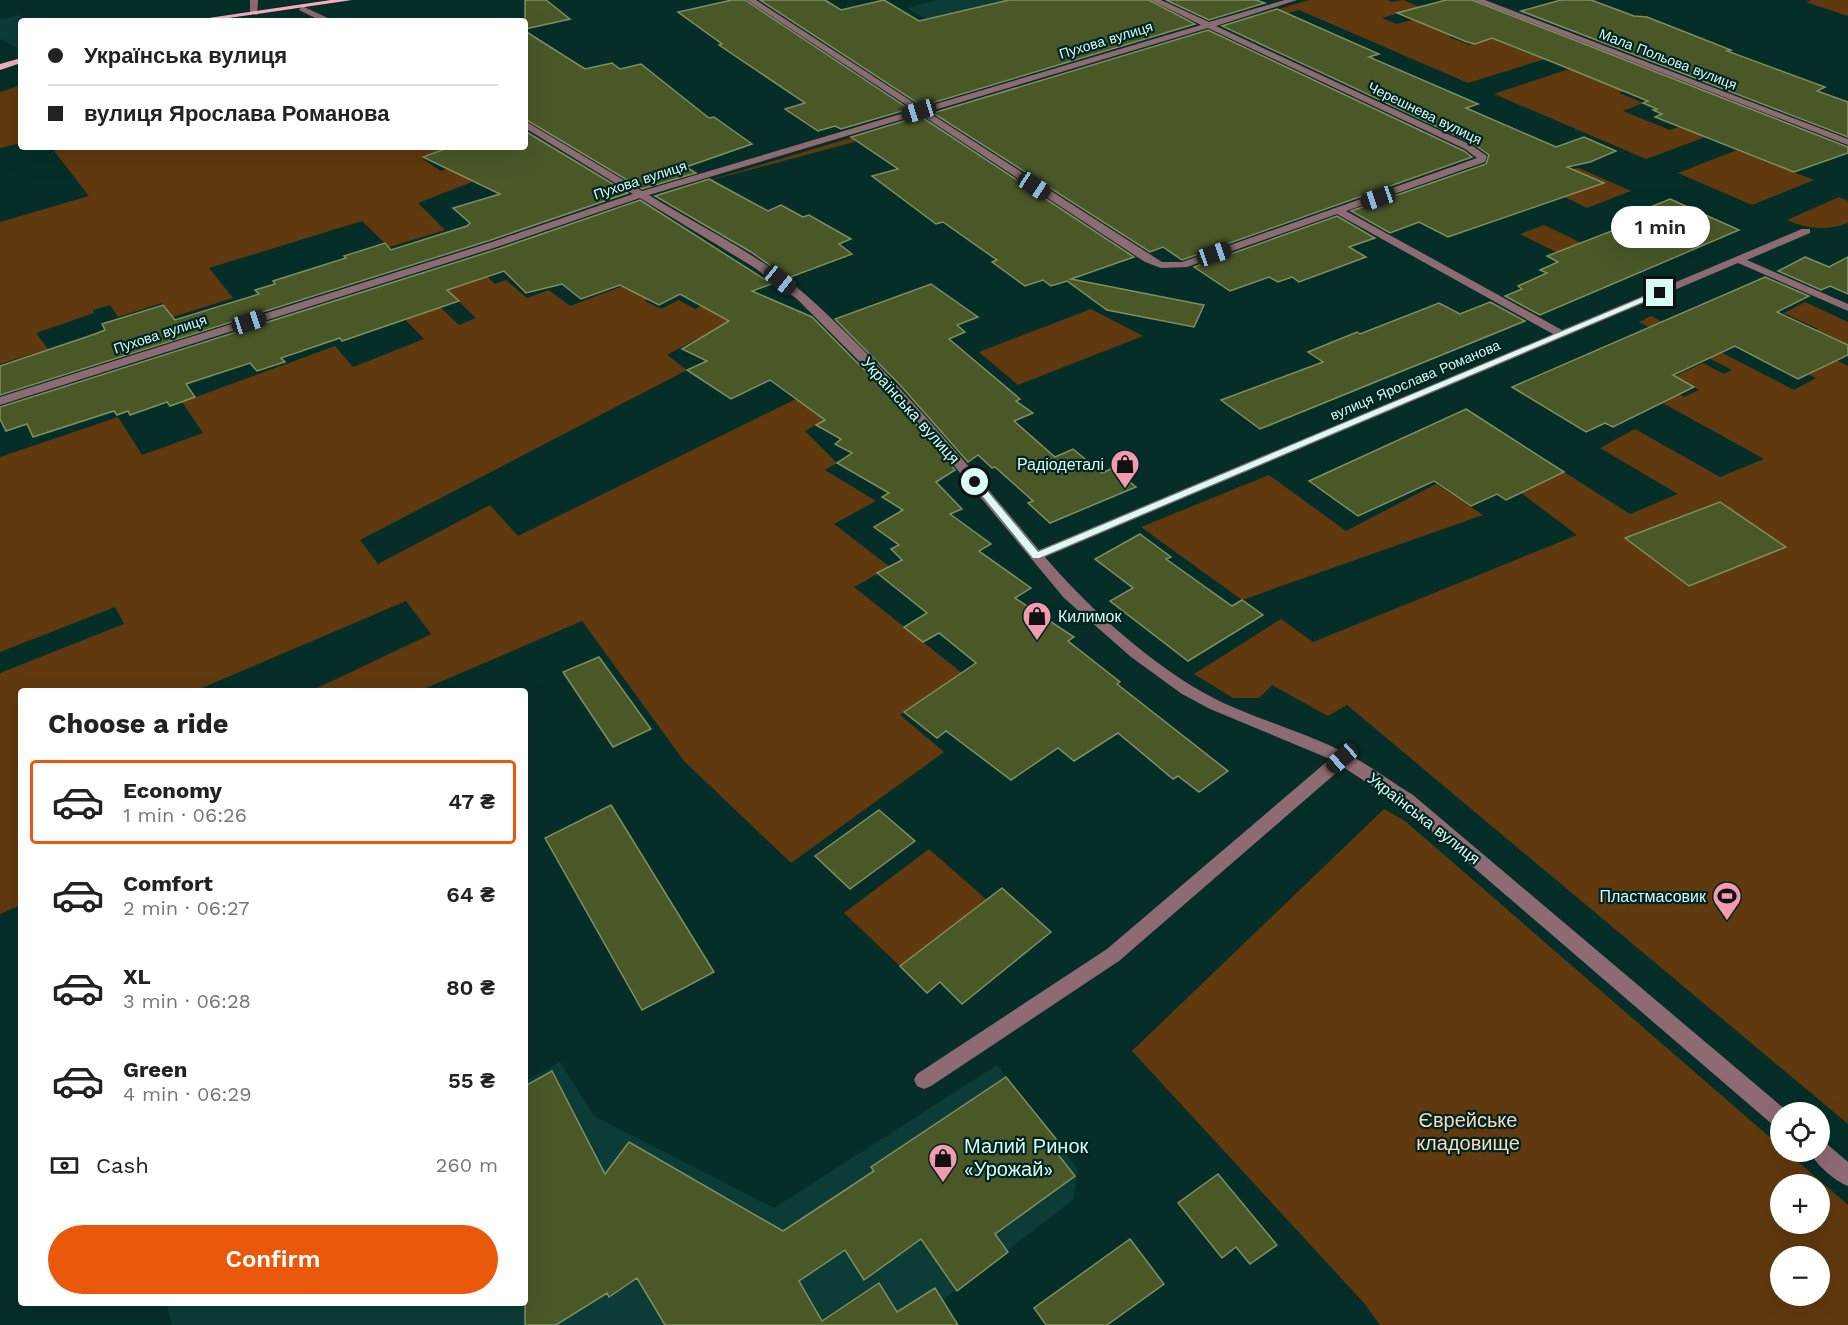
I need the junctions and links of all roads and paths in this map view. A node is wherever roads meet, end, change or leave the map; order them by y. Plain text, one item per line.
1 (254, 0) edge
2 (348, 0) edge
3 (751, 0) edge
4 (1155, 0) edge
5 (1293, 0) edge
6 (1478, 0) edge
7 (302, 8) junction
8 (254, 13) junction
9 (215, 18) edge
10 (321, 18) edge
11 (1209, 25) junction
12 (18, 61) edge
13 (0, 67) edge
14 (919, 111) junction
15 (528, 126) edge
16 (1848, 142) edge
17 (639, 195) junction
18 (1338, 211) junction
19 (1806, 231) dead end
20 (1739, 260) junction
21 (1848, 308) edge
22 (1562, 334) junction
23 (0, 401) edge
24 (1036, 556) junction
25 (1342, 758) junction
26 (924, 1080) dead end
27 (1770, 1109) edge
28 (1830, 1160) edge
29 (1848, 1176) edge

1 - 8 street
2 - 7 main road
3 - 14 street, Черешнева вулиця
4 - 11 street
5 - 11 street, Пухова вулиця
6 - 16 street, Мала Польова вулиця
7 - 8 main road
7 - 10 street
8 - 9 main road
11 - 14 street, Пухова вулиця
11 - 18 street, Черешнева вулиця
12 - 13 main road
14 - 17 street, Пухова вулиця
14 - 18 street, Черешнева вулиця
15 - 17 street, Українська вулиця
17 - 23 street, Пухова вулиця
17 - 24 street, Українська вулиця
18 - 22 street
19 - 20 street, вулиця Ярослава Романова
20 - 21 street
20 - 22 street, вулиця Ярослава Романова
22 - 24 street, вулиця Ярослава Романова
24 - 25 street, Українська вулиця
25 - 26 street
25 - 27 street, Українська вулиця
28 - 29 street

